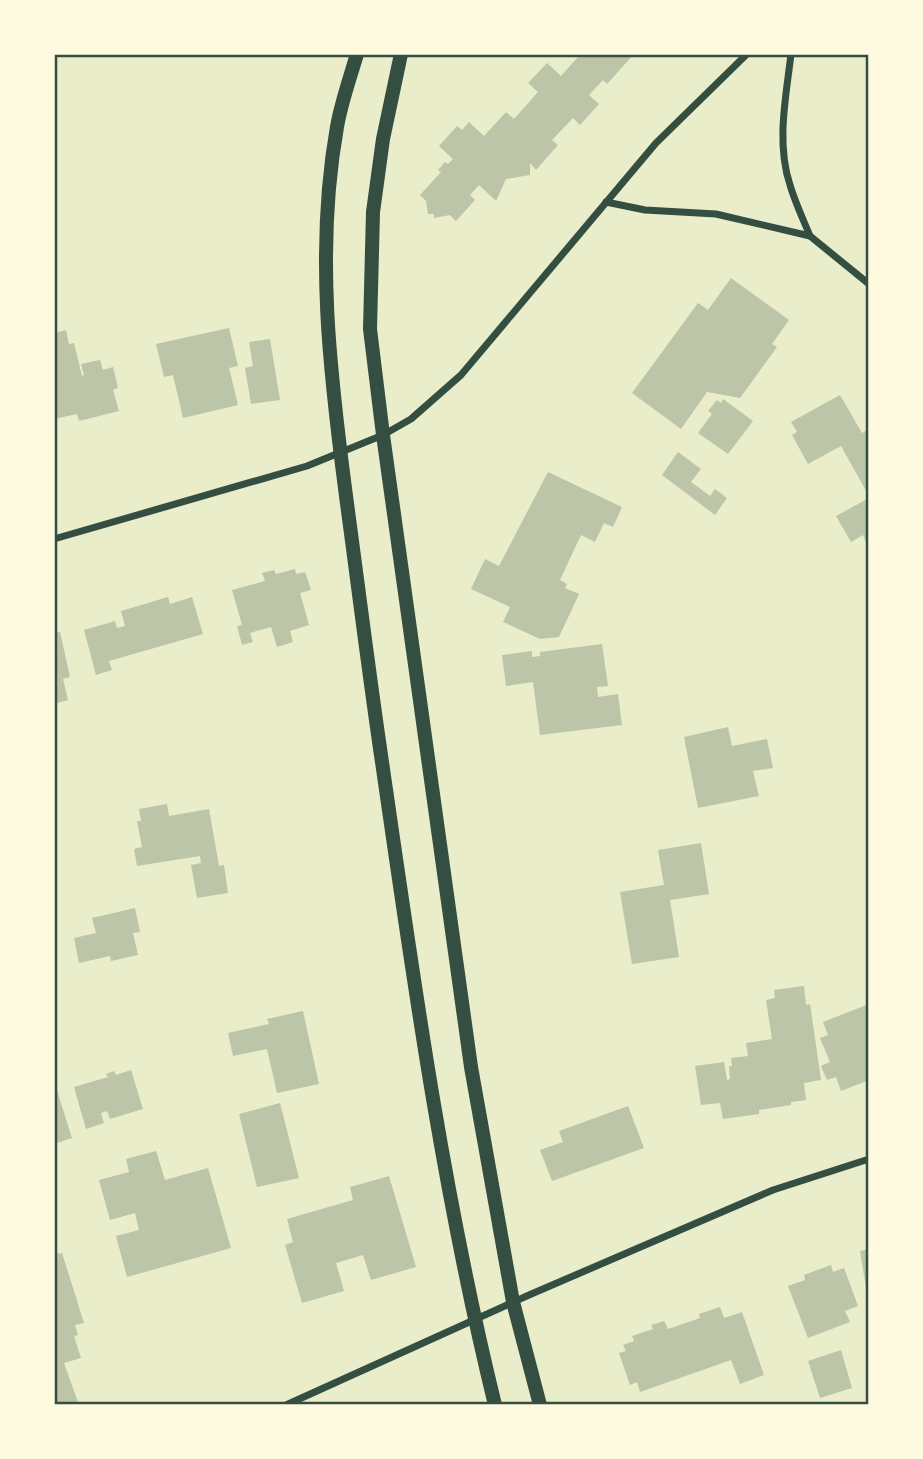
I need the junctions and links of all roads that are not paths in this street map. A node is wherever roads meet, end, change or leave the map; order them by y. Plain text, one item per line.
1 (357, 54) edge
2 (401, 54) edge
3 (747, 54) edge
4 (791, 54) edge
5 (606, 202) junction
6 (810, 236) junction
7 (869, 284) edge
8 (383, 435) junction
9 (341, 453) junction
10 (54, 539) edge
11 (869, 1159) edge
12 (513, 1302) junction
13 (474, 1320) junction
14 (286, 1405) edge
15 (495, 1405) edge
16 (540, 1405) edge

1 - 9 main road
2 - 8 main road
3 - 5 street
4 - 6 street
5 - 6 street
5 - 8 street
6 - 7 street
8 - 9 street
8 - 12 main road
9 - 10 street
9 - 13 main road
11 - 12 street
12 - 13 street
12 - 16 main road
13 - 14 street
13 - 15 main road

